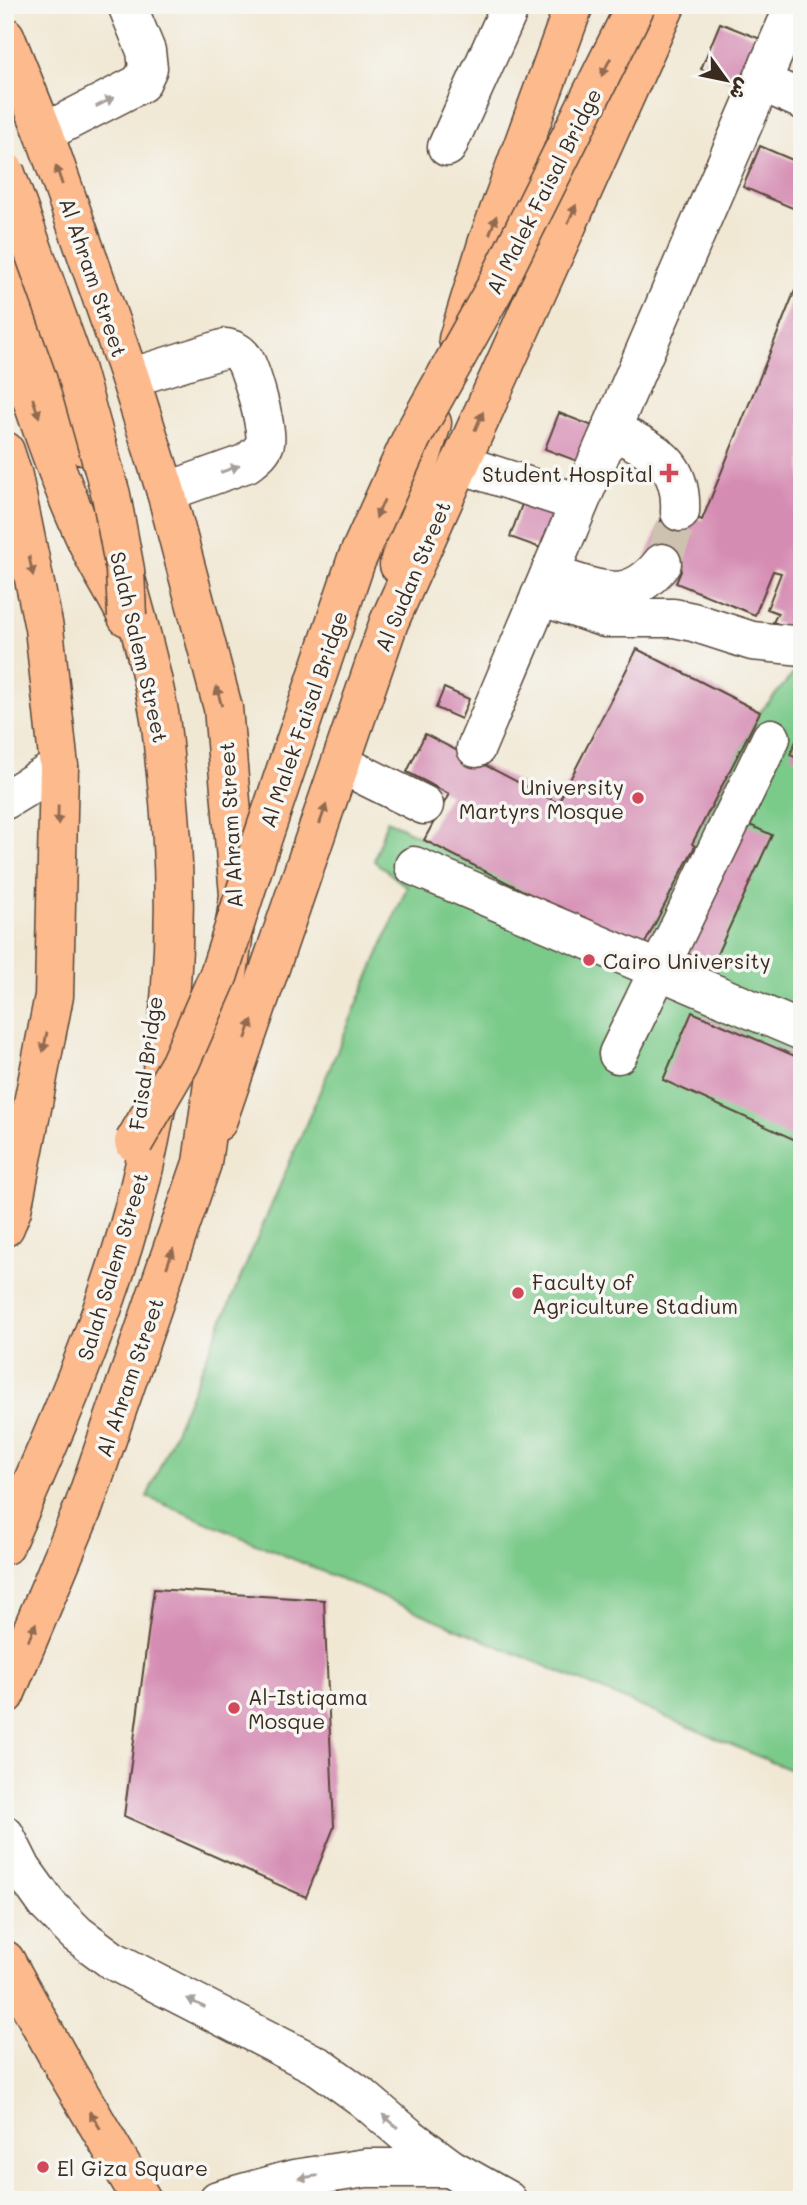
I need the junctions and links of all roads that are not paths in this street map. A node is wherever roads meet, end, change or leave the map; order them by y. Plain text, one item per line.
1 (127, 5) edge
2 (511, 5) edge
3 (574, 5) edge
4 (636, 5) edge
5 (666, 5) edge
6 (802, 5) edge
7 (5, 36) edge
8 (762, 82) junction
9 (802, 100) edge
10 (44, 132) junction
11 (447, 147) dead end
12 (5, 171) edge
13 (5, 244) edge
14 (5, 320) edge
15 (130, 378) junction
16 (145, 425) junction
17 (611, 429) junction
18 (5, 451) edge
19 (460, 464) junction
20 (166, 492) junction
21 (579, 503) junction
22 (106, 509) junction
23 (680, 512) tunnel mouth
24 (662, 563) tunnel mouth
25 (544, 585) junction
26 (127, 615) junction
27 (389, 622) junction
28 (802, 646) edge
29 (771, 738) dead end
30 (476, 748) dead end
31 (341, 764) junction
32 (59, 767) junction
33 (5, 800) edge
34 (424, 805) dead end
35 (414, 866) dead end
36 (175, 911) junction
37 (658, 971) junction
38 (221, 1028) junction
39 (802, 1031) edge
40 (618, 1055) dead end
41 (134, 1142) junction
42 (202, 1163) junction
43 (5, 1227) edge
44 (5, 1491) edge
45 (5, 1545) edge
46 (5, 1695) edge
47 (5, 1835) edge
48 (5, 1960) edge
49 (450, 2168) junction
50 (142, 2200) edge
51 (218, 2200) edge
52 (507, 2200) edge

10 -> 1 street
2 - 11 street
27 -> 3 main road, Al Malek Faisal Bridge
4 -> 41 main road, Al Malek Faisal Bridge, bridge
19 -> 5 main road, Al Sudan Street
6 - 8 street
7 - 10 main road, Al Ahram Street
8 - 9 street
8 - 17 street
15 -> 10 main road, Al Ahram Street
12 - 26 main road, bridge
13 - 22 main road, Salah Salem Street
14 -> 26 main road
15 - 16 main road, Al Ahram Street
20 -> 15 street
16 - 20 main road, Al Ahram Street
16 - 22 main road
17 - 21 street
17 - 23 street
18 -> 32 main road
19 - 21 street
19 - 27 main road, Al Sudan Street
38 -> 20 main road, Al Ahram Street
21 - 25 street
22 - 36 main road, Salah Salem Street
24 - 25 street
25 - 28 street
25 - 30 street
26 - 41 main road, Faisal Bridge, bridge
27 - 31 main road, Al Sudan Street
29 - 37 street
31 - 34 street
42 -> 31 main road, Al Sudan Street
32 - 33 street
32 -> 43 main road
35 - 37 street
36 - 38 main road
36 - 45 main road, Salah Salem Street
37 - 39 street
37 - 40 street
38 - 42 main road, Al Ahram Street
41 - 44 main road, Faisal Bridge
46 -> 42 main road, Al Ahram Street
49 -> 47 street
50 -> 48 main road
49 -> 51 street
49 - 52 street

